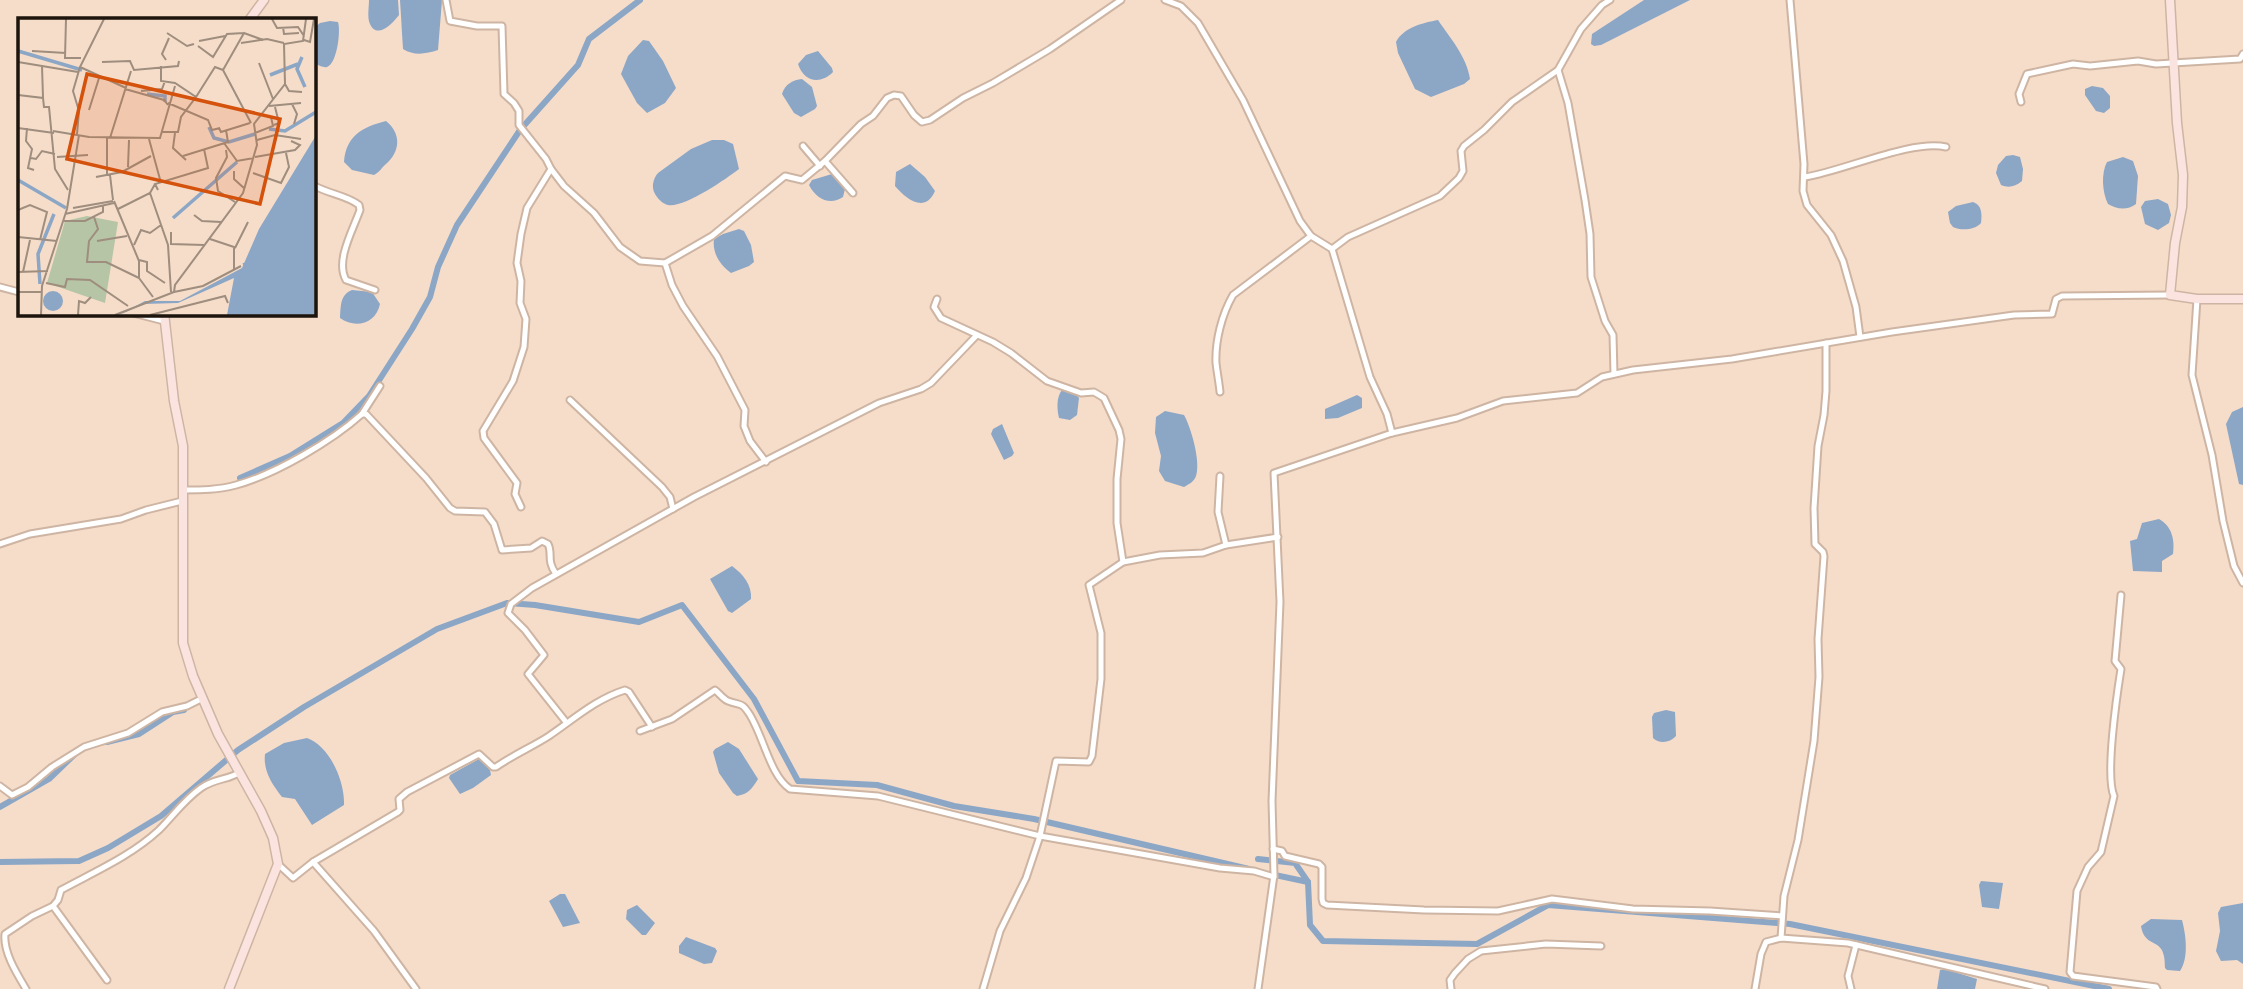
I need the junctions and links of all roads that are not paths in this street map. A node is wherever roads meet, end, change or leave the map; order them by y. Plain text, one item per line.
1 (264, 0) edge
2 (446, 0) edge
3 (1121, 0) edge
4 (1165, 0) edge
5 (1611, 0) edge
6 (1790, 0) edge
7 (2170, 0) edge
8 (251, 18) edge
9 (2243, 54) edge
10 (2175, 63) junction
11 (1559, 70) junction
12 (2021, 102) dead end
13 (803, 146) dead end
14 (1946, 147) dead end
15 (822, 164) junction
16 (551, 169) junction
17 (1805, 177) junction
18 (315, 186) edge
19 (853, 193) dead end
20 (1311, 236) junction
21 (1332, 249) junction
22 (665, 263) junction
23 (0, 287) edge
24 (374, 290) dead end
25 (18, 292) edge
26 (2170, 295) junction
27 (937, 299) dead end
28 (2197, 299) junction
29 (2243, 299) edge
30 (164, 317) edge
31 (978, 335) junction
32 (1860, 337) junction
33 (1826, 343) junction
34 (1614, 374) junction
35 (380, 386) dead end
36 (1220, 392) dead end
37 (570, 400) dead end
38 (362, 414) junction
39 (1392, 433) junction
40 (766, 461) junction
41 (1220, 476) dead end
42 (183, 490) junction
43 (183, 501) junction
44 (521, 507) dead end
45 (673, 509) junction
46 (1278, 537) junction
47 (0, 544) edge
48 (1226, 545) junction
49 (1123, 562) junction
50 (556, 574) junction
51 (2243, 583) edge
52 (2121, 595) dead end
53 (203, 698) junction
54 (566, 722) junction
55 (652, 727) junction
56 (640, 731) dead end
57 (240, 771) junction
58 (0, 786) edge
59 (1041, 834) junction
60 (1274, 851) junction
61 (313, 862) junction
62 (278, 864) junction
63 (1274, 876) junction
64 (53, 906) junction
65 (1782, 919) junction
66 (1781, 935) junction
67 (1856, 944) junction
68 (1601, 946) dead end
69 (107, 980) dead end
70 (26, 989) edge
71 (229, 989) edge
72 (416, 989) edge
73 (984, 989) edge
74 (1258, 989) edge
75 (1451, 989) edge
76 (1755, 989) edge
77 (1850, 989) edge
78 (2045, 989) edge
79 (2157, 989) edge

1 - 8 main road
2 - 16 street
3 - 15 street
4 - 20 street
5 - 11 street
6 - 17 street
7 - 10 main road
9 - 10 street
10 - 12 street
10 - 26 main road
11 - 21 street
11 - 34 street
13 - 15 street
14 - 17 street
15 - 19 street
15 - 22 street
16 - 22 street
16 - 44 street
17 - 32 street
18 - 24 street
20 - 21 street
20 - 36 street
21 - 39 street
22 - 40 street
23 - 25 street
26 - 28 main road
26 - 32 street
27 - 31 street
28 - 29 main road
28 - 51 street
30 - 42 main road
31 - 40 street
31 - 49 street
32 - 33 street
33 - 34 street
33 - 65 street
34 - 39 street
35 - 38 street
37 - 45 street
38 - 42 street
38 - 50 street
39 - 46 street
40 - 45 street
41 - 48 street
42 - 43 main road
43 - 47 street
43 - 53 main road
45 - 50 street
46 - 48 street
46 - 60 street
48 - 49 street
49 - 59 street
50 - 54 street
52 - 79 street
53 - 57 main road
53 - 58 street
54 - 55 street
54 - 61 street
55 - 56 street
55 - 59 street
57 - 62 main road
57 - 64 street
59 - 63 street
59 - 73 street
60 - 63 street
60 - 65 street
61 - 62 street
61 - 72 street
62 - 71 main road
63 - 74 street
64 - 69 street
64 - 70 street
65 - 66 street
66 - 67 street
66 - 76 street
67 - 77 street
67 - 78 street
68 - 75 street

